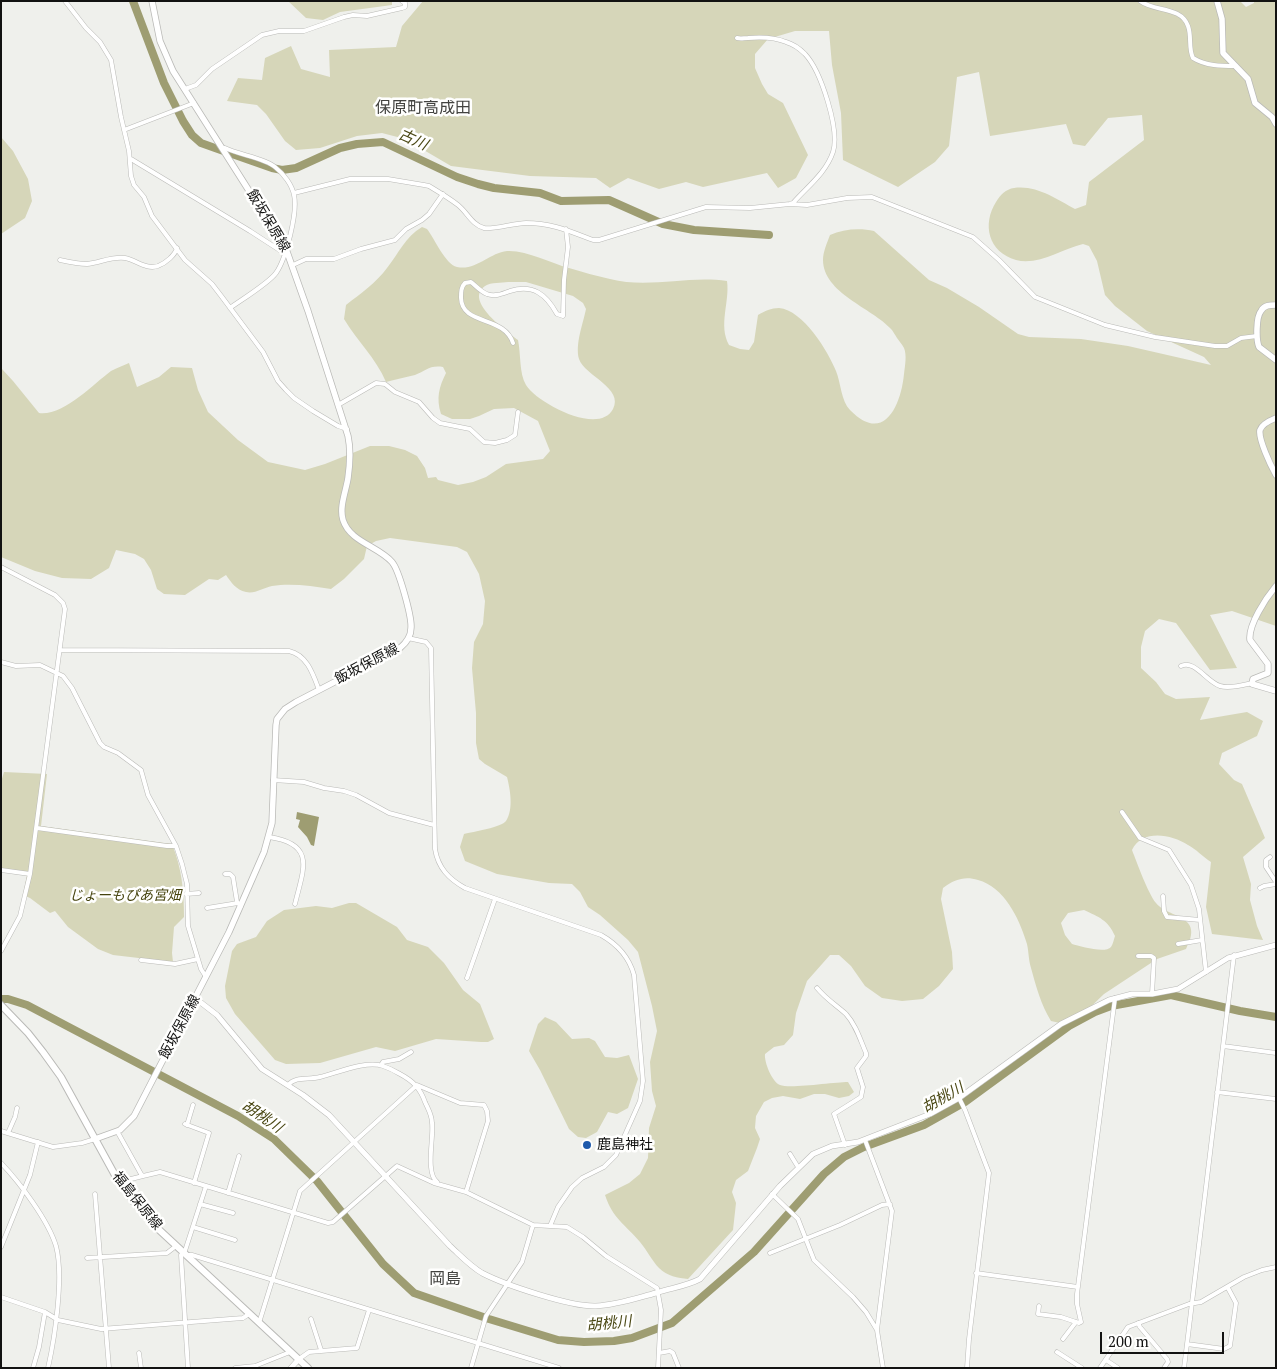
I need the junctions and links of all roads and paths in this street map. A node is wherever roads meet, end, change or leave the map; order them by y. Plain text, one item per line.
1 (65, 1) edge
2 (152, 1) edge
3 (402, 1) edge
4 (1140, 1) edge
5 (1217, 1) edge
6 (736, 38) dead end
7 (1236, 66) junction
8 (185, 89) junction
9 (194, 103) junction
10 (1276, 124) edge
11 (124, 130) junction
12 (222, 148) junction
13 (131, 159) junction
14 (294, 193) junction
15 (443, 194) junction
16 (790, 204) junction
17 (566, 229) junction
18 (177, 248) junction
19 (285, 251) junction
20 (60, 260) dead end
21 (293, 265) junction
22 (1276, 305) edge
23 (230, 308) junction
24 (1257, 336) junction
25 (513, 343) dead end
26 (1276, 360) edge
27 (338, 405) junction
28 (518, 412) dead end
29 (1276, 418) edge
30 (347, 429) junction
31 (1276, 475) edge
32 (1, 567) edge
33 (1276, 586) edge
34 (408, 638) junction
35 (60, 650) junction
36 (1, 662) edge
37 (1181, 666) dead end
38 (57, 674) junction
39 (1252, 683) junction
40 (319, 690) junction
41 (1276, 691) edge
42 (273, 780) junction
43 (1122, 812) dead end
44 (434, 825) junction
45 (36, 828) junction
46 (269, 838) junction
47 (176, 846) junction
48 (1270, 857) dead end
49 (1, 870) edge
50 (30, 874) junction
51 (225, 874) dead end
52 (1276, 883) edge
53 (1260, 888) dead end
54 (198, 893) dead end
55 (186, 894) junction
56 (1164, 896) dead end
57 (495, 899) junction
58 (239, 904) junction
59 (295, 904) dead end
60 (207, 908) dead end
61 (1200, 920) junction
62 (1202, 940) junction
63 (1178, 944) dead end
64 (1276, 945) edge
65 (1, 951) edge
66 (1234, 955) junction
67 (1138, 956) dead end
68 (198, 959) junction
69 (141, 960) dead end
70 (1206, 972) junction
71 (206, 977) junction
72 (468, 978) dead end
73 (817, 988) dead end
74 (1152, 994) junction
75 (194, 998) junction
76 (1115, 998) junction
77 (2, 1007) edge
78 (1223, 1046) junction
79 (411, 1052) dead end
80 (1276, 1053) edge
81 (381, 1065) junction
82 (288, 1085) junction
83 (417, 1085) junction
84 (1217, 1092) junction
85 (959, 1098) junction
86 (1276, 1099) edge
87 (193, 1105) dead end
88 (16, 1108) dead end
89 (1, 1131) edge
90 (117, 1131) junction
91 (8, 1133) junction
92 (95, 1139) junction
93 (865, 1140) junction
94 (38, 1142) junction
95 (354, 1142) junction
96 (846, 1145) junction
97 (790, 1154) dead end
98 (238, 1156) dead end
99 (1, 1163) edge
100 (798, 1167) junction
101 (385, 1175) junction
102 (432, 1175) junction
103 (143, 1176) junction
104 (427, 1180) junction
105 (119, 1182) junction
106 (194, 1183) junction
107 (438, 1184) junction
108 (206, 1186) junction
109 (24, 1192) junction
110 (466, 1192) junction
111 (228, 1193) junction
112 (95, 1194) dead end
113 (772, 1194) junction
114 (200, 1204) junction
115 (890, 1204) junction
116 (292, 1212) junction
117 (233, 1213) dead end
118 (533, 1225) junction
119 (550, 1226) junction
120 (193, 1227) junction
121 (235, 1240) dead end
122 (806, 1240) junction
123 (176, 1246) junction
124 (1, 1247) edge
125 (770, 1253) dead end
126 (184, 1254) junction
127 (87, 1258) dead end
128 (100, 1258) junction
129 (1276, 1267) edge
130 (976, 1273) junction
131 (272, 1280) junction
132 (508, 1284) junction
133 (1078, 1286) junction
134 (1228, 1288) junction
135 (658, 1292) junction
136 (1, 1297) edge
137 (1191, 1304) junction
138 (1039, 1306) dead end
139 (370, 1310) junction
140 (45, 1312) junction
141 (249, 1314) junction
142 (55, 1319) junction
143 (310, 1319) dead end
144 (185, 1322) junction
145 (1076, 1322) junction
146 (259, 1323) junction
147 (1138, 1323) junction
148 (106, 1328) junction
149 (877, 1330) junction
150 (1063, 1339) dead end
151 (479, 1343) junction
152 (1187, 1344) junction
153 (321, 1350) junction
154 (291, 1352) junction
155 (1057, 1352) dead end
156 (139, 1353) dead end
157 (659, 1353) junction
158 (299, 1359) junction
159 (1106, 1360) junction
160 (33, 1368) edge
161 (48, 1368) edge
162 (109, 1368) edge
163 (141, 1368) edge
164 (188, 1368) edge
165 (235, 1368) edge
166 (290, 1368) edge
167 (308, 1368) edge
168 (471, 1368) edge
169 (559, 1368) edge
170 (658, 1368) edge
171 (679, 1368) edge
172 (883, 1368) edge
173 (968, 1368) edge
174 (1082, 1368) edge
175 (1100, 1368) edge
176 (1118, 1368) edge
177 (1164, 1368) edge
178 (1184, 1368) edge

1 - 11 street
2 - 8 main road, 飯坂保原線
3 - 8 street
4 - 7 street
5 - 7 main road
6 - 16 street
7 - 10 main road
8 - 9 main road, 飯坂保原線
9 - 11 street
9 - 12 main road, 飯坂保原線
11 - 13 street
12 - 14 street
12 - 19 main road, 飯坂保原線
13 - 18 street
13 - 19 street
14 - 15 street
14 - 19 street
15 - 17 street
15 - 21 street
16 - 17 street
16 - 24 street
17 - 25 street
18 - 20 street
18 - 23 street
19 - 21 main road, 飯坂保原線
19 - 23 street
21 - 27 main road, 飯坂保原線
22 - 24 main road
23 - 30 street
24 - 26 main road
27 - 28 street
27 - 30 main road, 飯坂保原線
29 - 31 main road
30 - 34 main road, 飯坂保原線
32 - 35 street
33 - 39 main road
34 - 40 main road, 飯坂保原線
34 - 44 street
35 - 38 street
35 - 40 street
36 - 38 street
37 - 39 street
38 - 45 street
38 - 47 street
39 - 41 main road
40 - 42 main road, 飯坂保原線
42 - 44 street
42 - 46 main road, 飯坂保原線
43 - 61 street
44 - 57 street
45 - 47 street
45 - 50 street
46 - 58 main road, 飯坂保原線
46 - 59 street
47 - 55 street
48 - 52 street
49 - 50 street
50 - 65 street
51 - 58 street
52 - 53 street
54 - 55 street
55 - 68 street
56 - 61 street
57 - 72 street
57 - 119 street
58 - 60 street
58 - 71 main road, 飯坂保原線
61 - 62 street
62 - 63 street
62 - 70 street
64 - 66 street
66 - 70 street
66 - 78 street
67 - 74 street
68 - 69 street
68 - 71 street
70 - 74 street
71 - 75 main road, 飯坂保原線
73 - 96 street
74 - 76 street
75 - 82 street
75 - 90 main road, 飯坂保原線
76 - 85 street
76 - 133 street
77 - 92 main road, 福島保原線
78 - 80 street
78 - 84 street
79 - 81 street
81 - 82 street
81 - 83 street
82 - 95 street
83 - 95 street
83 - 102 street
83 - 110 street
84 - 86 street
84 - 137 street
85 - 93 street
85 - 130 street
87 - 106 street
88 - 91 street
89 - 91 street
90 - 92 main road, 飯坂保原線
90 - 103 street
91 - 94 street
92 - 94 street
92 - 105 main road, 福島保原線
93 - 96 street
93 - 115 street
94 - 109 street
95 - 101 street
95 - 116 street
96 - 100 street
97 - 100 street
98 - 111 street
99 - 109 street
100 - 113 street
101 - 104 street
101 - 116 street
101 - 132 street
102 - 104 street
102 - 107 street
103 - 105 street
103 - 106 street
104 - 107 street
105 - 123 main road, 福島保原線
106 - 108 street
107 - 110 street
108 - 111 street
108 - 114 street
109 - 124 street
109 - 142 street
110 - 118 street
111 - 116 street
112 - 128 street
113 - 122 street
113 - 135 street
114 - 117 street
114 - 120 street
115 - 122 street
115 - 149 street
116 - 131 street
118 - 119 street
118 - 132 street
119 - 135 street
120 - 121 street
120 - 126 street
122 - 125 street
122 - 149 street
123 - 126 main road, 福島保原線
123 - 128 street
126 - 131 street
126 - 141 main road, 福島保原線
126 - 144 street
127 - 128 street
128 - 148 street
129 - 134 street
130 - 133 street
130 - 173 street
131 - 139 street
131 - 146 street
132 - 135 street
132 - 151 street
133 - 145 street
134 - 137 street
134 - 152 street
135 - 157 street
136 - 140 street
137 - 147 street
137 - 152 street
138 - 145 street
139 - 151 street
139 - 153 street
140 - 142 street
140 - 160 street
141 - 144 street
141 - 146 main road, 福島保原線
142 - 148 street
142 - 161 street
143 - 153 street
144 - 148 street
144 - 164 street
145 - 150 street
146 - 154 main road, 福島保原線
147 - 159 street
147 - 177 street
148 - 162 street
149 - 172 street
151 - 168 street
151 - 169 street
152 - 178 street
153 - 158 street
154 - 158 main road, 福島保原線
154 - 165 street
155 - 174 street
156 - 163 street
157 - 170 street
157 - 171 street
158 - 166 street
158 - 167 main road, 福島保原線
159 - 175 street
159 - 176 street

